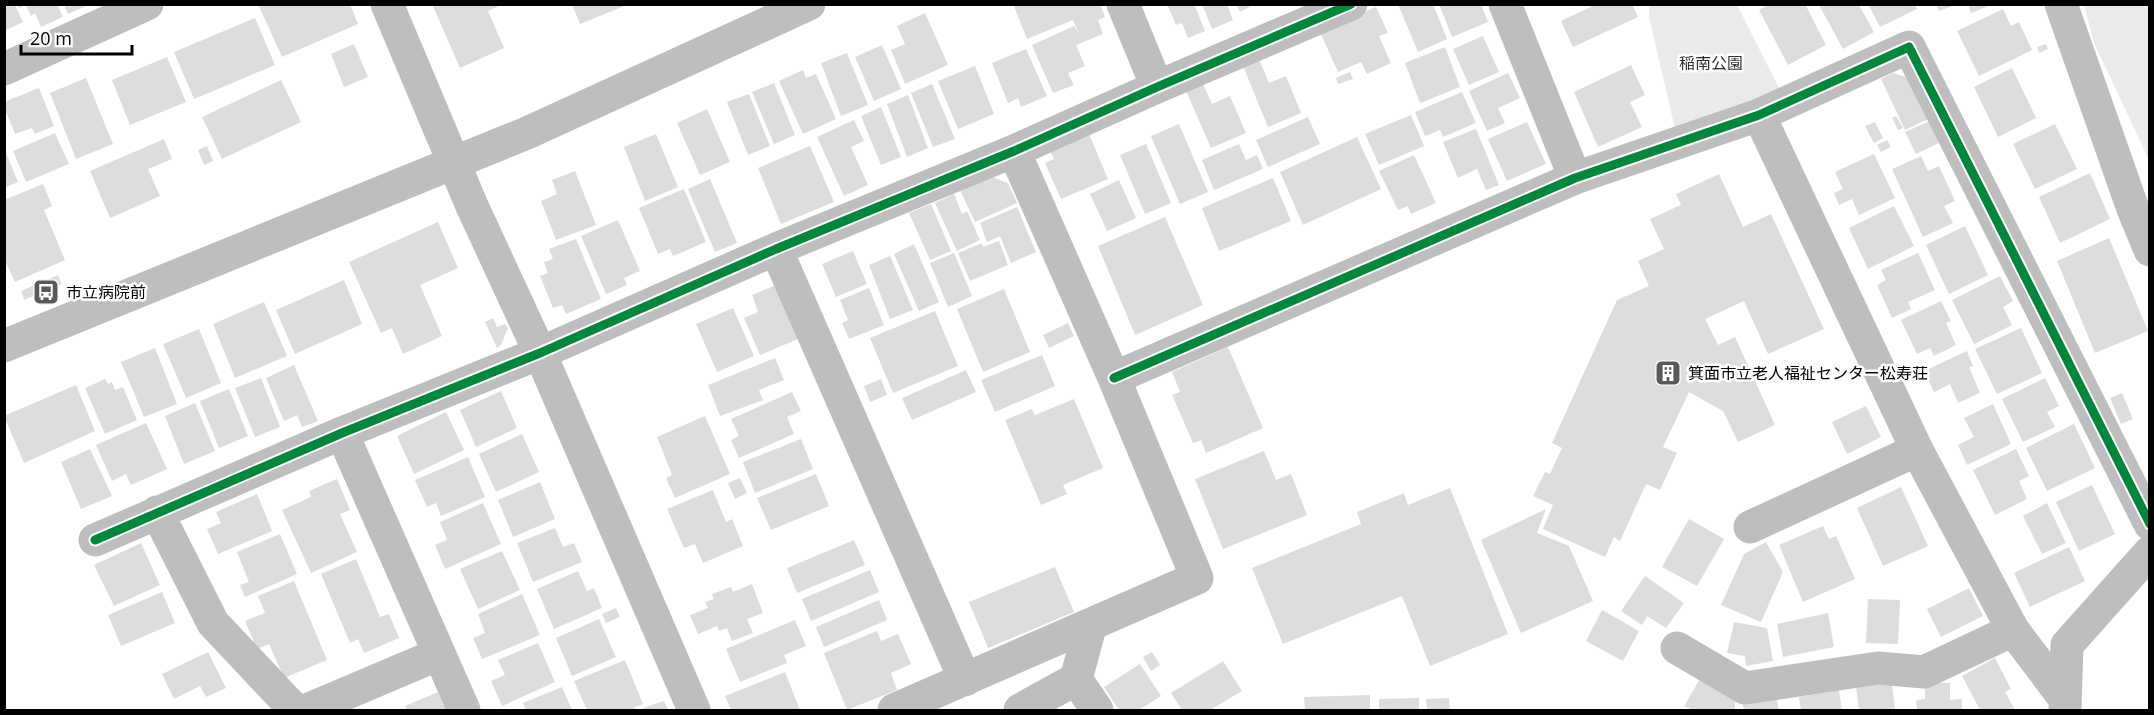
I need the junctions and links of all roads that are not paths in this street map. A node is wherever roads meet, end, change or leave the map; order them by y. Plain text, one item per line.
1 (147, 4) edge
2 (387, 4) edge
3 (809, 4) edge
4 (1124, 4) edge
5 (1351, 4) edge
6 (1505, 4) edge
7 (2061, 4) edge
8 (4, 69) edge
9 (1157, 87) junction
10 (1760, 115) junction
11 (1014, 151) junction
12 (454, 162) junction
13 (1575, 178) junction
14 (776, 249) junction
15 (2150, 249) edge
16 (4, 346) edge
17 (540, 353) junction
18 (1114, 378) junction
19 (342, 433) junction
20 (1917, 450) junction
21 (157, 512) junction
22 (2150, 524) edge
23 (1750, 527) dead end
24 (95, 540) dead end
25 (2150, 552) edge
26 (1091, 624) junction
27 (2013, 630) junction
28 (1677, 648) dead end
29 (439, 654) junction
30 (1076, 679) junction
31 (965, 680) junction
32 (2065, 705) edge
33 (295, 711) edge
34 (307, 711) edge
35 (464, 711) edge
36 (694, 711) edge
37 (894, 711) edge
38 (1020, 711) edge
39 (1097, 711) edge

1 - 8 street
2 - 12 street
3 - 12 street
4 - 9 street
5 - 9 street
6 - 13 street
7 - 15 street
9 - 11 street
10 - 13 street
10 - 20 street
10 - 22 street
11 - 14 street
11 - 18 street
12 - 16 street
12 - 17 street
13 - 18 street
14 - 17 street
14 - 31 street
17 - 19 street
17 - 36 street
18 - 26 street
19 - 21 street
19 - 29 street
20 - 23 street
20 - 27 street
21 - 24 street
21 - 33 street
25 - 32 street
26 - 30 street
26 - 31 street
27 - 28 street
27 - 32 street
29 - 34 street
29 - 35 street
30 - 38 street
30 - 39 street
31 - 37 street

